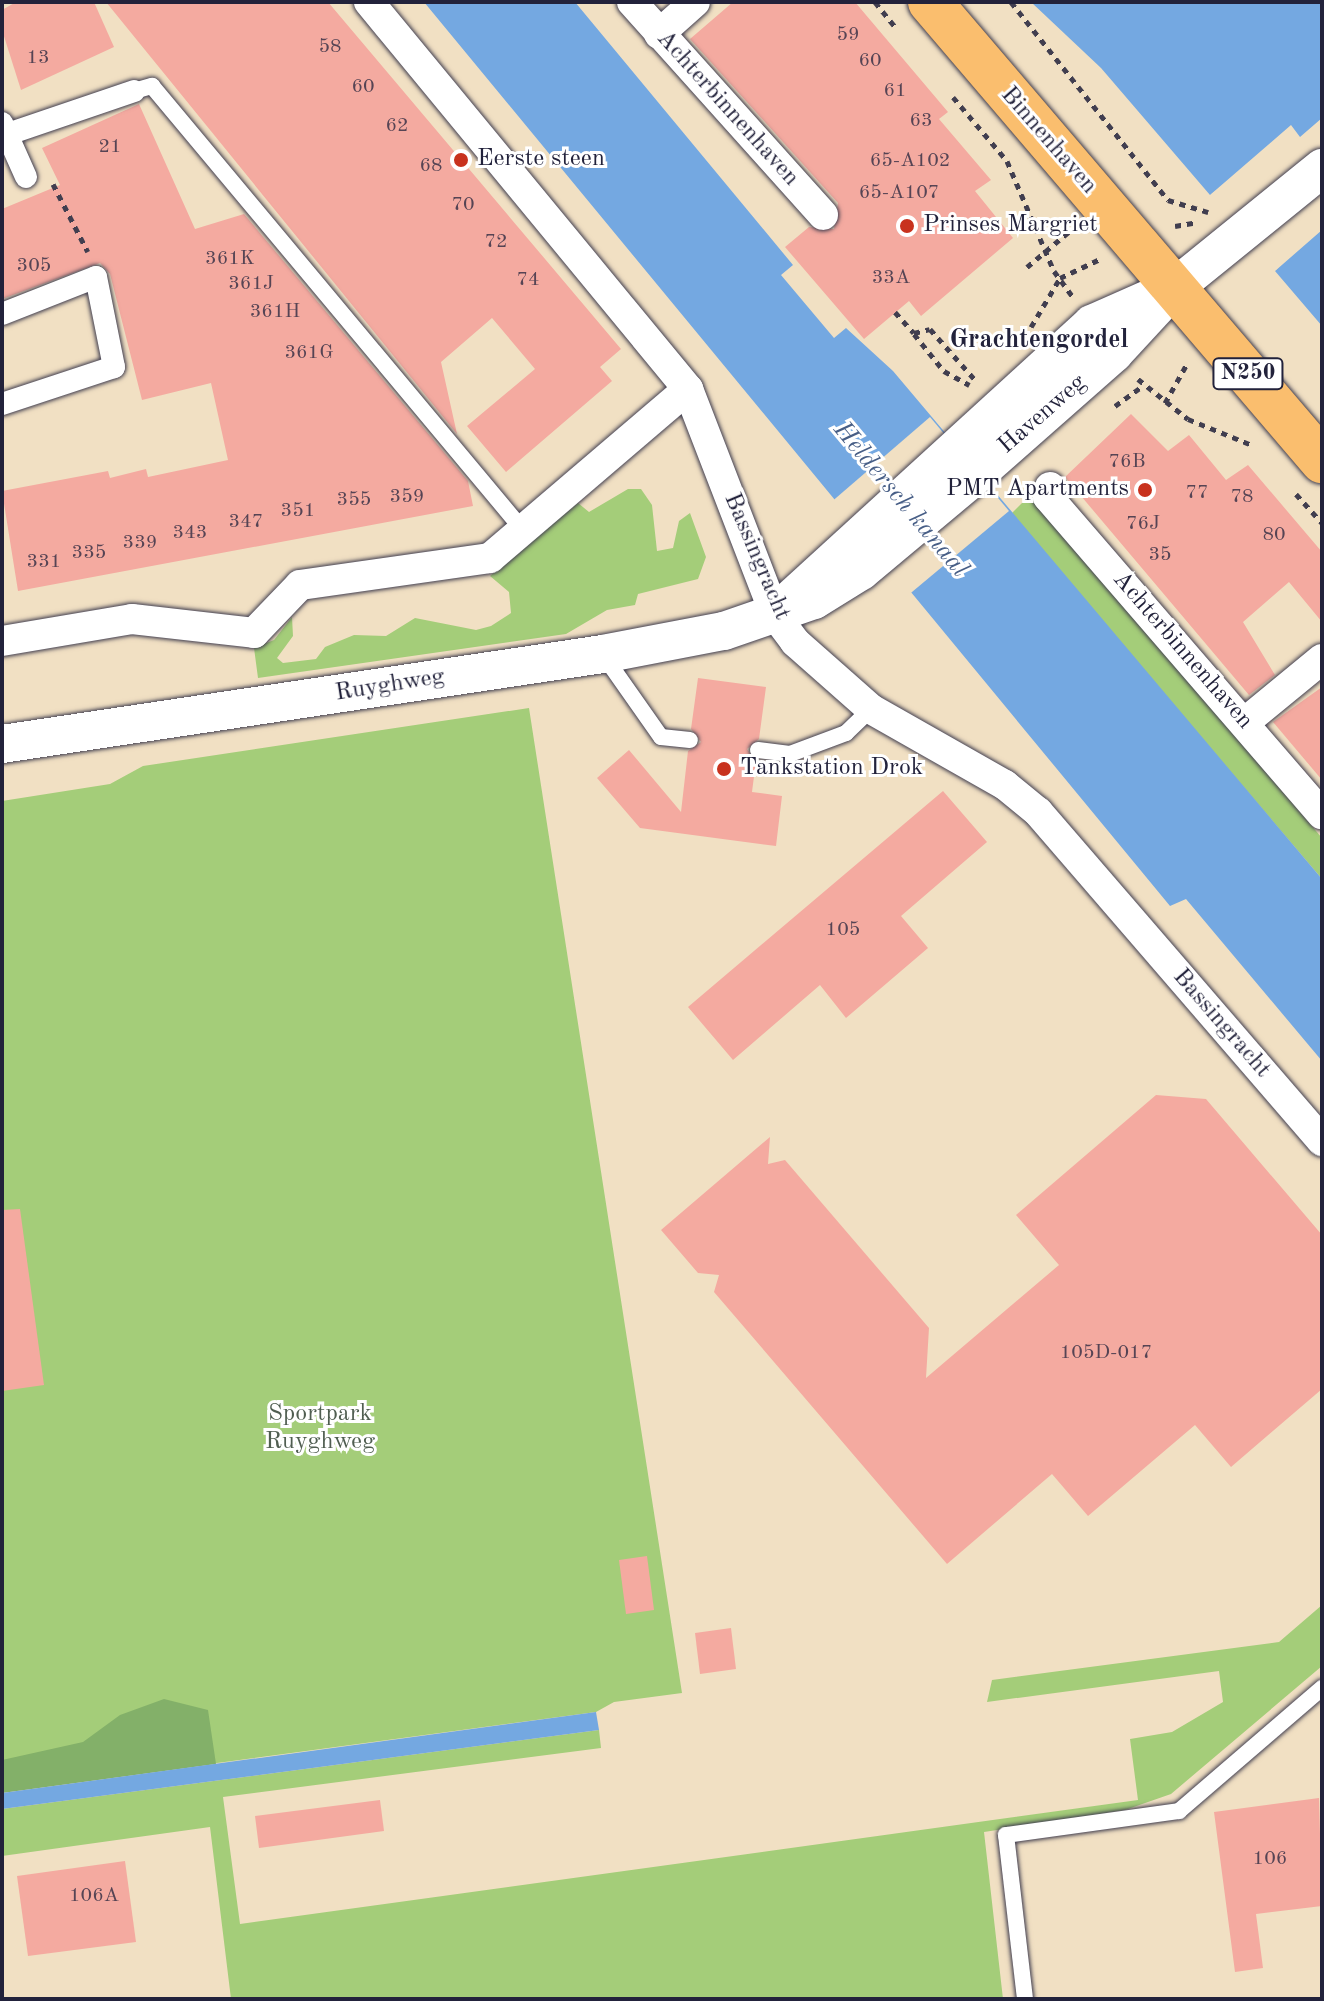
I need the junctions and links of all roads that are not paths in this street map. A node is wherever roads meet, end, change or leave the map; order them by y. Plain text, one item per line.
1 (369, 2) edge
2 (632, 2) edge
3 (695, 2) edge
4 (930, 2) edge
5 (659, 34) junction
6 (143, 89) joint
7 (5, 128) edge
8 (1322, 168) edge
9 (26, 177) road end
10 (823, 215) dead end
11 (1174, 288) junction
12 (2, 314) edge
13 (688, 389) junction
14 (2, 404) edge
15 (954, 445) joint
16 (978, 473) joint
17 (1306, 475) edge
18 (1050, 487) dead end
19 (523, 530) junction
20 (850, 559) junction
21 (775, 615) junction
22 (4, 632) edge
23 (603, 654) junction
24 (1322, 659) edge
25 (871, 709) junction
26 (1244, 723) junction
27 (690, 740) dead end
28 (2, 744) edge
29 (758, 750) dead end
30 (1322, 814) edge
31 (1322, 1141) edge
32 (1322, 1688) edge
33 (1025, 1999) edge

1 - 13 street, Bassingracht
2 - 5 street, Achterbinnenhaven
3 - 5 street
4 - 11 main road, Binnenhaven / N250
5 - 10 street, Achterbinnenhaven
6 - 7 street
6 - 19 lane
7 - 9 street
8 - 11 street, Havenweg
11 - 15 street, Havenweg
11 - 16 street, Havenweg
11 - 17 main road, Binnenhaven / N250
12 - 14 street
13 - 19 street
13 - 21 street, Bassingracht
15 - 20 street, Ruyghweg
16 - 20 street, Ruyghweg
18 - 26 street, Achterbinnenhaven
19 - 22 street
20 - 21 street, Ruyghweg
21 - 23 street, Ruyghweg
21 - 25 street, Bassingracht
23 - 27 lane
23 - 28 street, Ruyghweg
24 - 26 street
25 - 29 lane
25 - 31 street, Bassingracht
26 - 30 street, Achterbinnenhaven
32 - 33 lane

